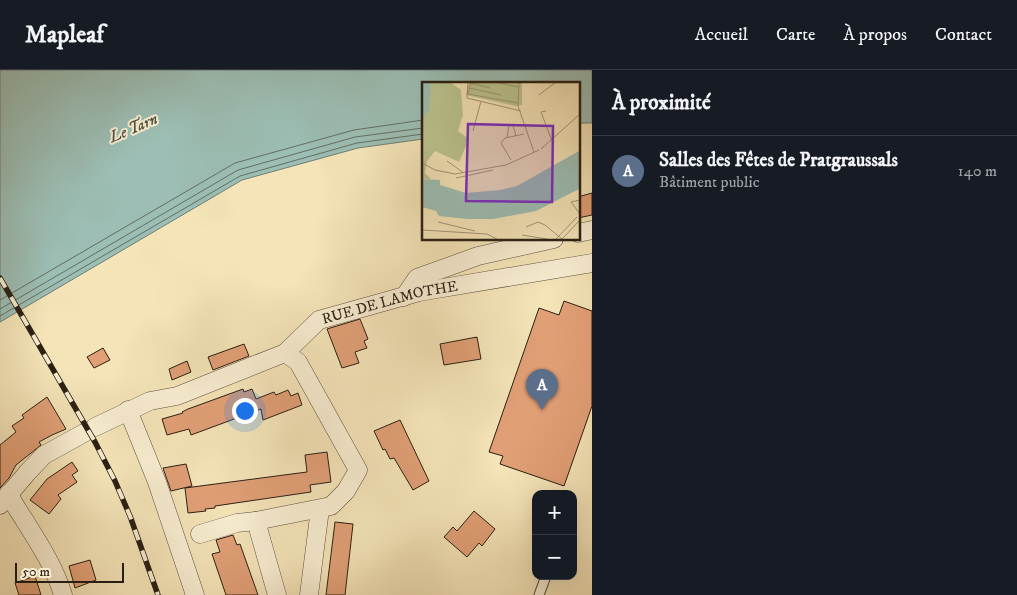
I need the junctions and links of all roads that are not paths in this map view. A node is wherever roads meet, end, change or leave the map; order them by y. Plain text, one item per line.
1 (550, 240) edge
2 (592, 263) edge
3 (404, 297) junction
4 (285, 353) junction
5 (128, 410) junction
6 (5, 499) edge
7 (320, 509) junction
8 (256, 521) junction
9 (200, 534) dead end
10 (545, 580) edge
11 (63, 595) edge
12 (195, 595) edge
13 (277, 595) edge
14 (308, 595) edge
15 (539, 595) edge

1 - 3 street
2 - 3 street, RUE DE LAMOTHE
3 - 4 street, RUE DE LAMOTHE
4 - 5 street, RUE DE LAMOTHE
4 - 7 street
5 - 6 street, RUE DE LAMOTHE
5 - 12 street
6 - 11 street
7 - 8 street
7 - 14 street
8 - 9 street
8 - 13 street
10 - 15 lane

